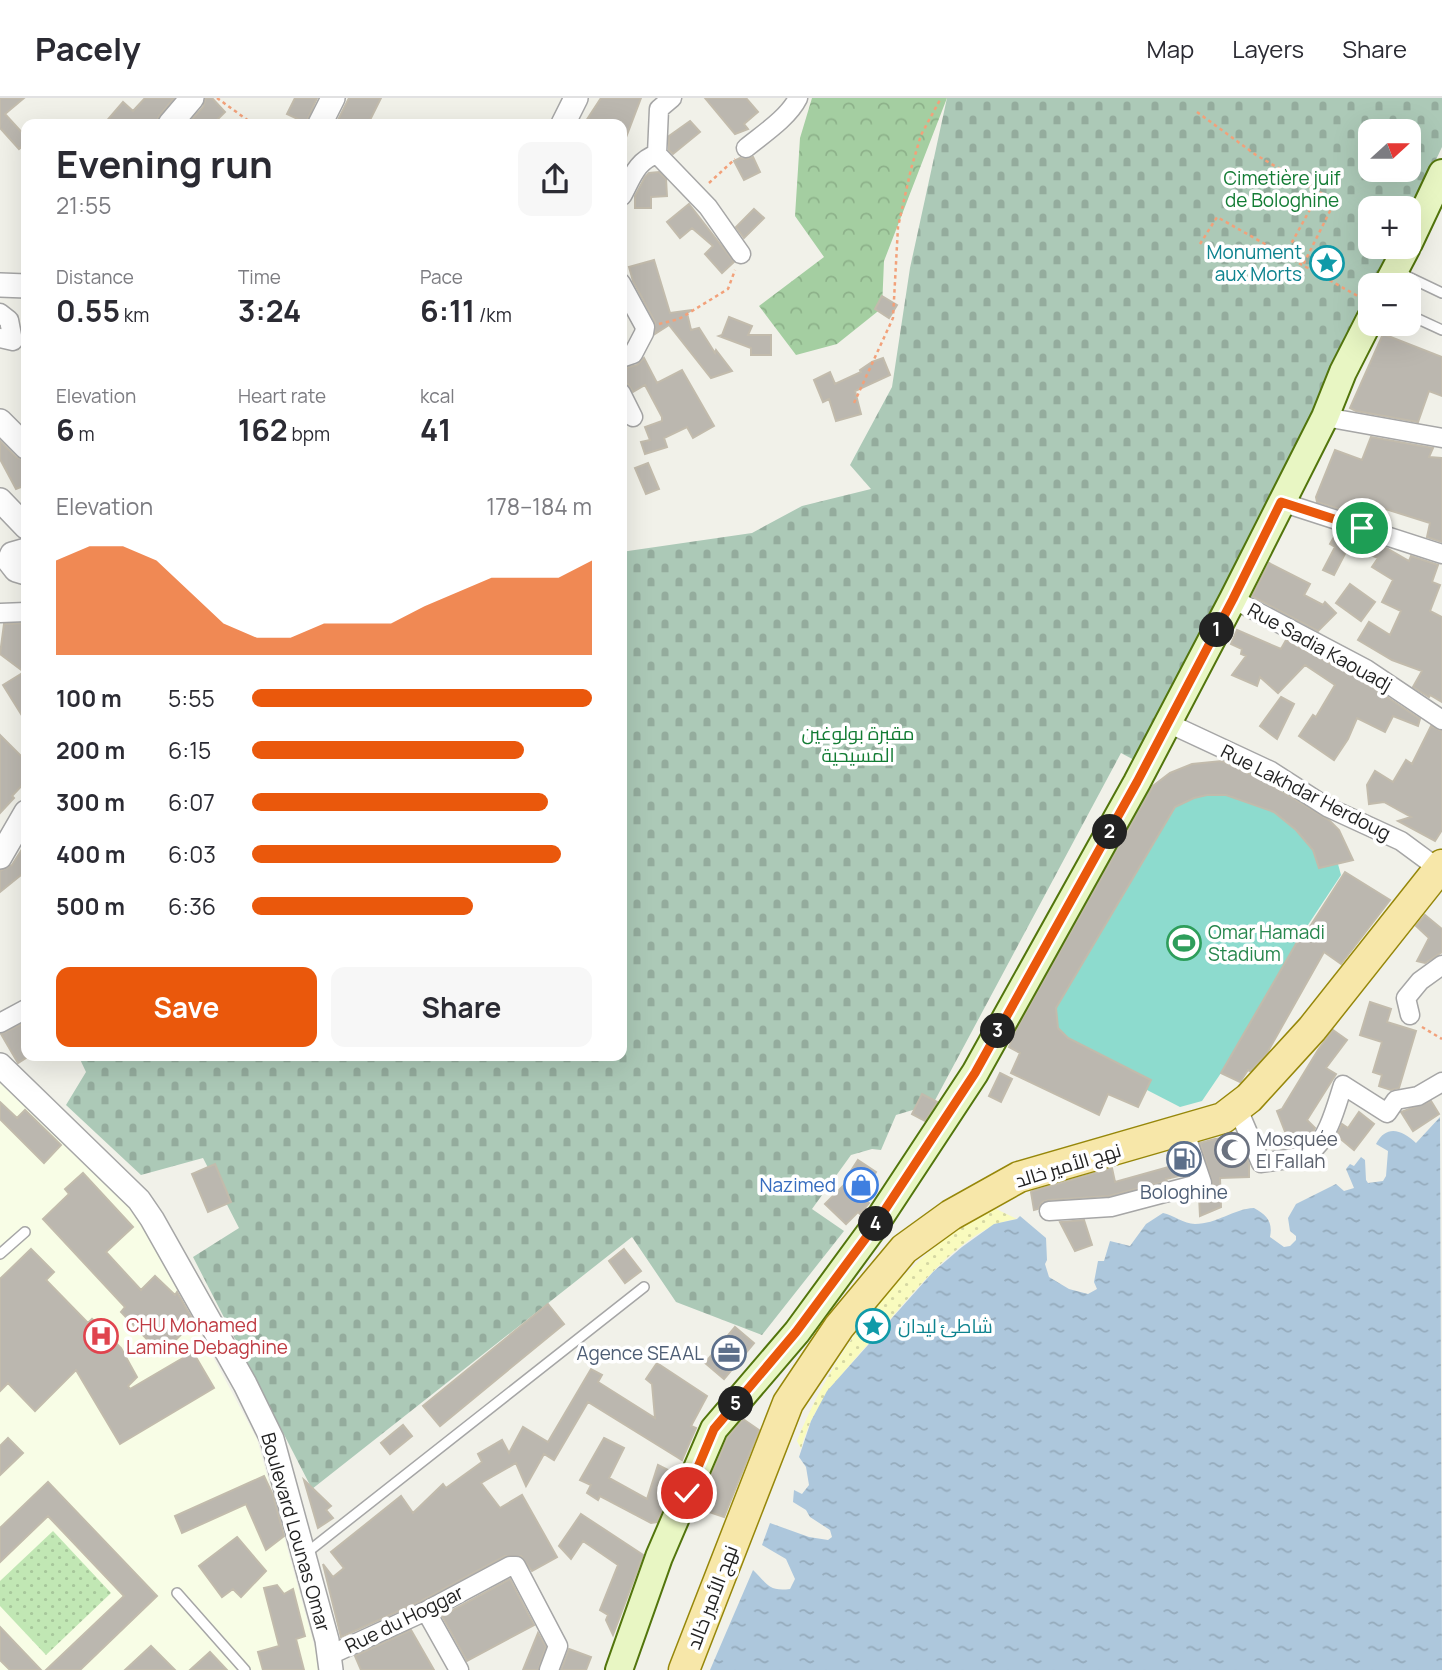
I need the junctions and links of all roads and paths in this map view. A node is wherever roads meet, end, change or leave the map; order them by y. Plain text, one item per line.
1 (192, 98) edge
2 (217, 98) edge
3 (333, 98) edge
4 (576, 98) edge
5 (672, 98) edge
6 (798, 98) edge
7 (941, 98) edge
8 (1197, 112) dead end
9 (174, 119) edge
10 (246, 119) edge
11 (322, 119) edge
12 (566, 119) edge
13 (746, 148) joint
14 (657, 154) junction
15 (1442, 173) edge
16 (627, 185) edge
17 (1319, 192) junction
18 (696, 194) junction
19 (1421, 217) edge
20 (1200, 244) dead end
21 (741, 254) joint
22 (1285, 255) junction
23 (1303, 265) junction
24 (0, 285) edge
25 (21, 286) edge
26 (1421, 287) edge
27 (1442, 293) edge
28 (627, 294) edge
29 (1358, 303) edge
30 (0, 313) edge
31 (1421, 320) edge
32 (645, 327) junction
33 (1442, 330) edge
34 (1358, 333) edge
35 (0, 338) edge
36 (627, 356) edge
37 (854, 403) dead end
38 (627, 405) edge
39 (1325, 416) junction
40 (633, 417) dead end
41 (0, 421) edge
42 (1442, 438) edge
43 (21, 442) edge
44 (0, 500) edge
45 (1281, 502) junction
46 (21, 522) edge
47 (21, 551) edge
48 (1442, 554) edge
49 (21, 572) edge
50 (1233, 599) junction
51 (21, 612) edge
52 (0, 613) edge
53 (1442, 720) edge
54 (1168, 723) junction
55 (20, 833) edge
56 (0, 857) edge
57 (1441, 867) edge
58 (1442, 965) edge
59 (21, 1012) edge
60 (1410, 1015) joint
61 (0, 1023) edge
62 (1442, 1039) edge
63 (0, 1065) edge
64 (1442, 1082) edge
65 (1237, 1107) junction
66 (1184, 1130) junction
67 (1049, 1211) dead end
68 (25, 1232) dead end
69 (0, 1254) edge
70 (644, 1287) dead end
71 (304, 1555) junction
72 (177, 1593) dead end
73 (426, 1611) junction
74 (331, 1662) edge
75 (245, 1670) edge
76 (459, 1670) edge
77 (549, 1670) edge
78 (619, 1670) edge
79 (684, 1670) edge

1 - 9 street
2 - 10 path
3 - 11 street
4 - 12 street
5 - 14 street
6 - 13 street
7 - 37 path
8 - 17 path
13 - 18 path
14 - 16 street
14 - 18 street
15 - 19 main road
17 - 22 path
17 - 23 path
18 - 21 street
20 - 22 path
21 - 32 path
22 - 23 path
23 - 29 path
24 - 25 street
26 - 27 lane
28 - 32 street
30 - 35 street
31 - 33 lane
32 - 36 street
34 - 39 main road
38 - 40 street
39 - 42 street
39 - 45 main road
41 - 43 street
44 - 46 street
45 - 48 street
45 - 50 main road
47 - 49 street
50 - 53 street, Rue Sadia Kaouadj
50 - 54 main road
51 - 52 street
54 - 57 street, Rue Lakhdar Herdoug
54 - 78 main road
55 - 56 street
57 - 65 main road, نهج الأمير خالد
58 - 60 street
59 - 61 street
60 - 62 path
63 - 71 street, Boulevard Lounas Omar
64 - 65 street
65 - 66 main road, نهج الأمير خالد
66 - 67 street
66 - 79 main road, نهج الأمير خالد
68 - 69 lane
70 - 71 lane
71 - 74 street, Boulevard Lounas Omar
72 - 75 lane
73 - 74 street, Rue du Hoggar
73 - 76 street
73 - 77 street, Rue du Hoggar

